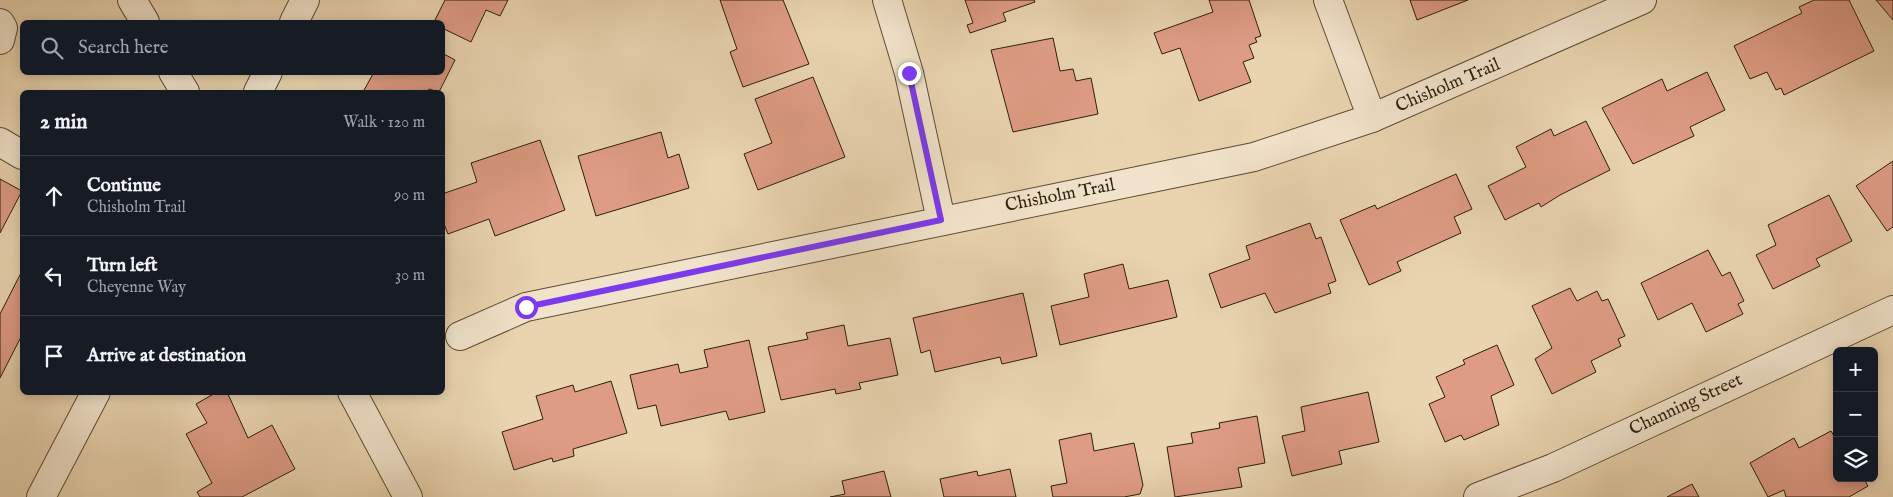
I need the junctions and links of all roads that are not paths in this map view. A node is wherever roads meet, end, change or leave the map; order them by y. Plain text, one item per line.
1 (132, 0) edge
2 (306, 0) edge
3 (887, 0) edge
4 (1328, 0) edge
5 (1642, 0) edge
6 (143, 20) edge
7 (295, 20) edge
8 (0, 23) edge
9 (0, 40) edge
10 (175, 75) edge
11 (266, 75) edge
12 (184, 90) edge
13 (259, 90) edge
14 (1372, 118) junction
15 (0, 142) edge
16 (20, 154) edge
17 (941, 220) junction
18 (1893, 310) edge
19 (460, 336) dead end
20 (94, 395) edge
21 (354, 395) edge
22 (41, 497) edge
23 (408, 497) edge
24 (1478, 497) edge

1 - 6 street
2 - 7 street
3 - 17 street
4 - 14 street
5 - 14 street, Chisholm Trail
8 - 9 street
10 - 12 street
11 - 13 street
14 - 17 street, Chisholm Trail
15 - 16 street
17 - 19 street, Chisholm Trail
18 - 24 street, Channing Street
20 - 22 street
21 - 23 street

